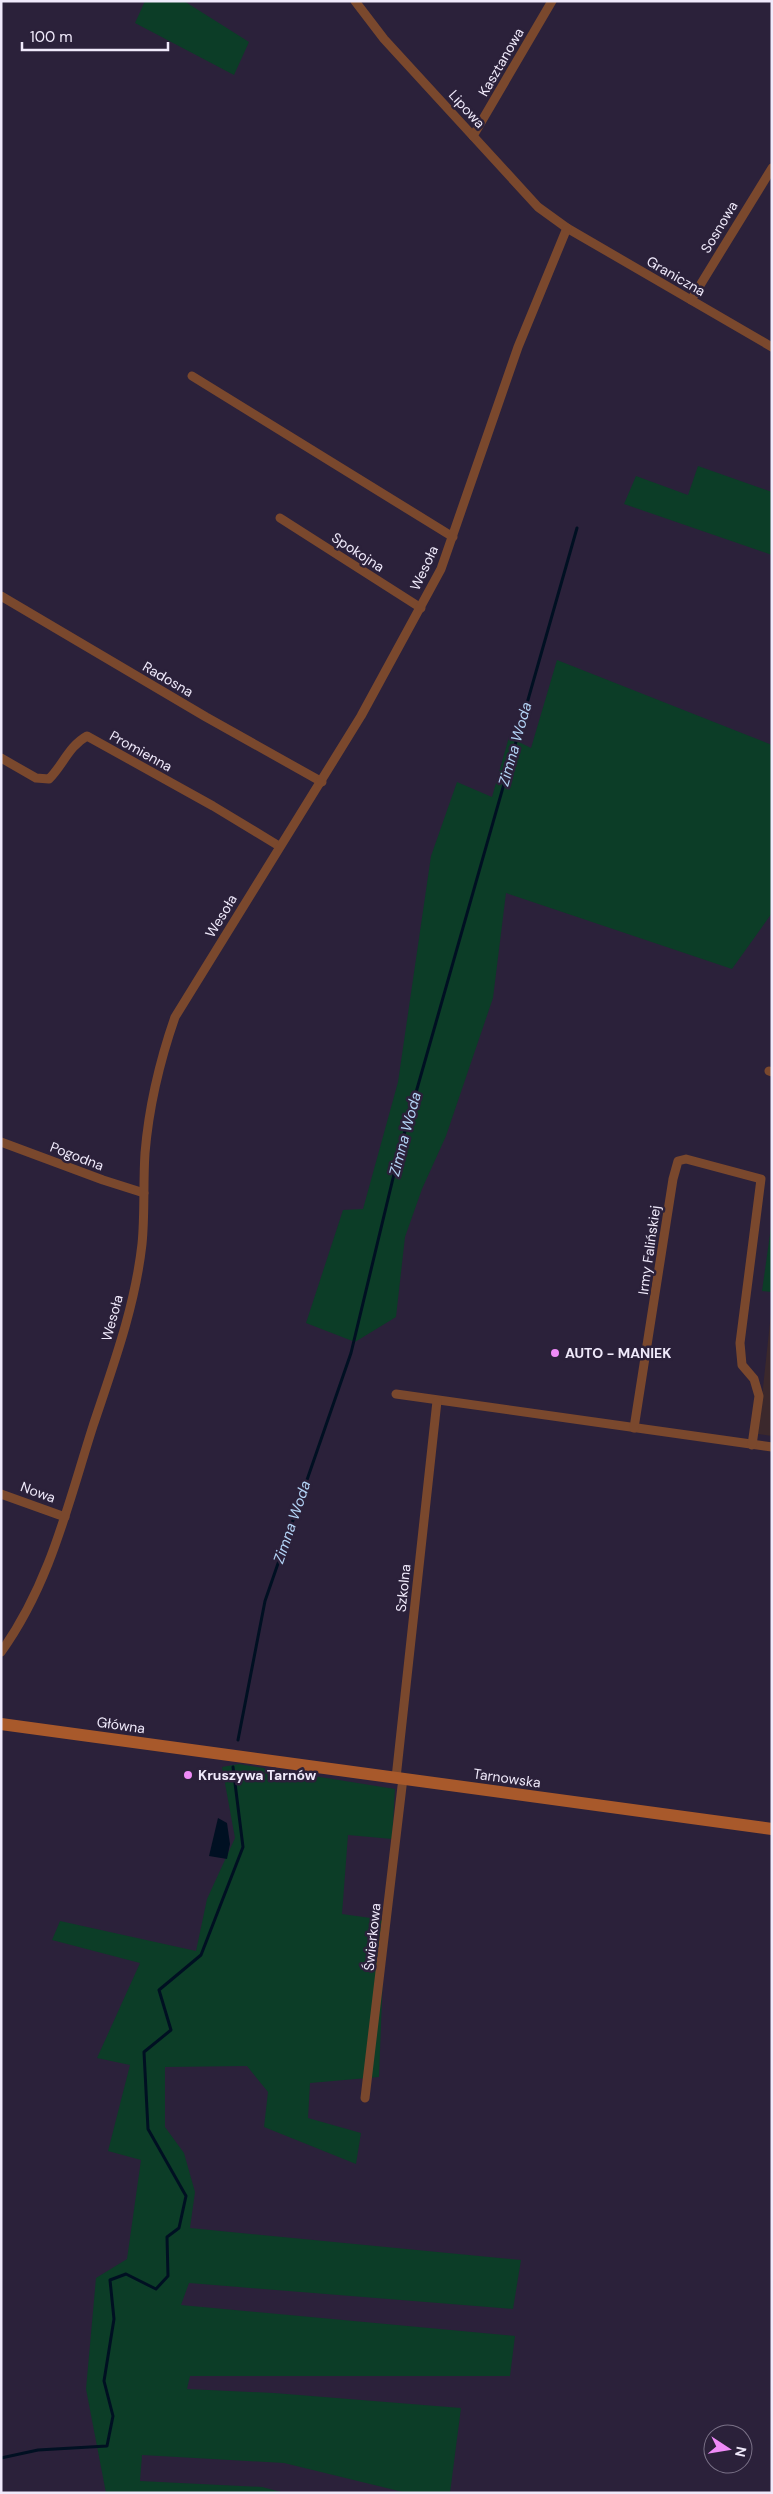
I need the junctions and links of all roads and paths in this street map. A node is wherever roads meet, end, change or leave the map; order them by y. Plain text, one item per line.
1 (356, 1) edge
2 (552, 1) edge
3 (473, 136) junction
4 (772, 168) edge
5 (566, 228) junction
6 (691, 300) junction
7 (772, 347) edge
8 (192, 376) dead end
9 (280, 518) dead end
10 (453, 537) junction
11 (1, 596) edge
12 (421, 608) junction
13 (1, 758) edge
14 (322, 782) junction
15 (279, 846) junction
16 (1, 1142) edge
17 (144, 1193) junction
18 (396, 1394) dead end
19 (437, 1401) junction
20 (634, 1428) junction
21 (752, 1445) junction
22 (772, 1447) edge
23 (1, 1494) edge
24 (65, 1517) junction
25 (1, 1652) edge
26 (1, 1724) edge
27 (238, 1756) joint
28 (400, 1778) junction
29 (772, 1829) edge
30 (365, 2098) dead end

1 - 3 street, Lipowa
2 - 3 street, Kasztanowa
3 - 5 street, Lipowa
4 - 6 street, Sosnowa
5 - 6 street, Graniczna
5 - 10 street, Wesoła
6 - 7 street, Graniczna
8 - 10 street
9 - 12 street, Spokojna
10 - 12 street, Wesoła
11 - 14 street, Radosna
12 - 14 street, Wesoła
13 - 15 street, Promienna
14 - 15 street, Wesoła
15 - 17 street, Wesoła
16 - 17 street, Pogodna
17 - 24 street, Wesoła
18 - 19 street
19 - 20 street
19 - 28 street, Szkolna
20 - 21 street
20 - 21 street, Irmy Falińskiej
21 - 22 street
23 - 24 street, Nowa
24 - 25 street, Wesoła
26 - 27 street, Główna
27 - 28 street, Tarnowska
28 - 29 street, Tarnowska
28 - 30 street, Świerkowa

